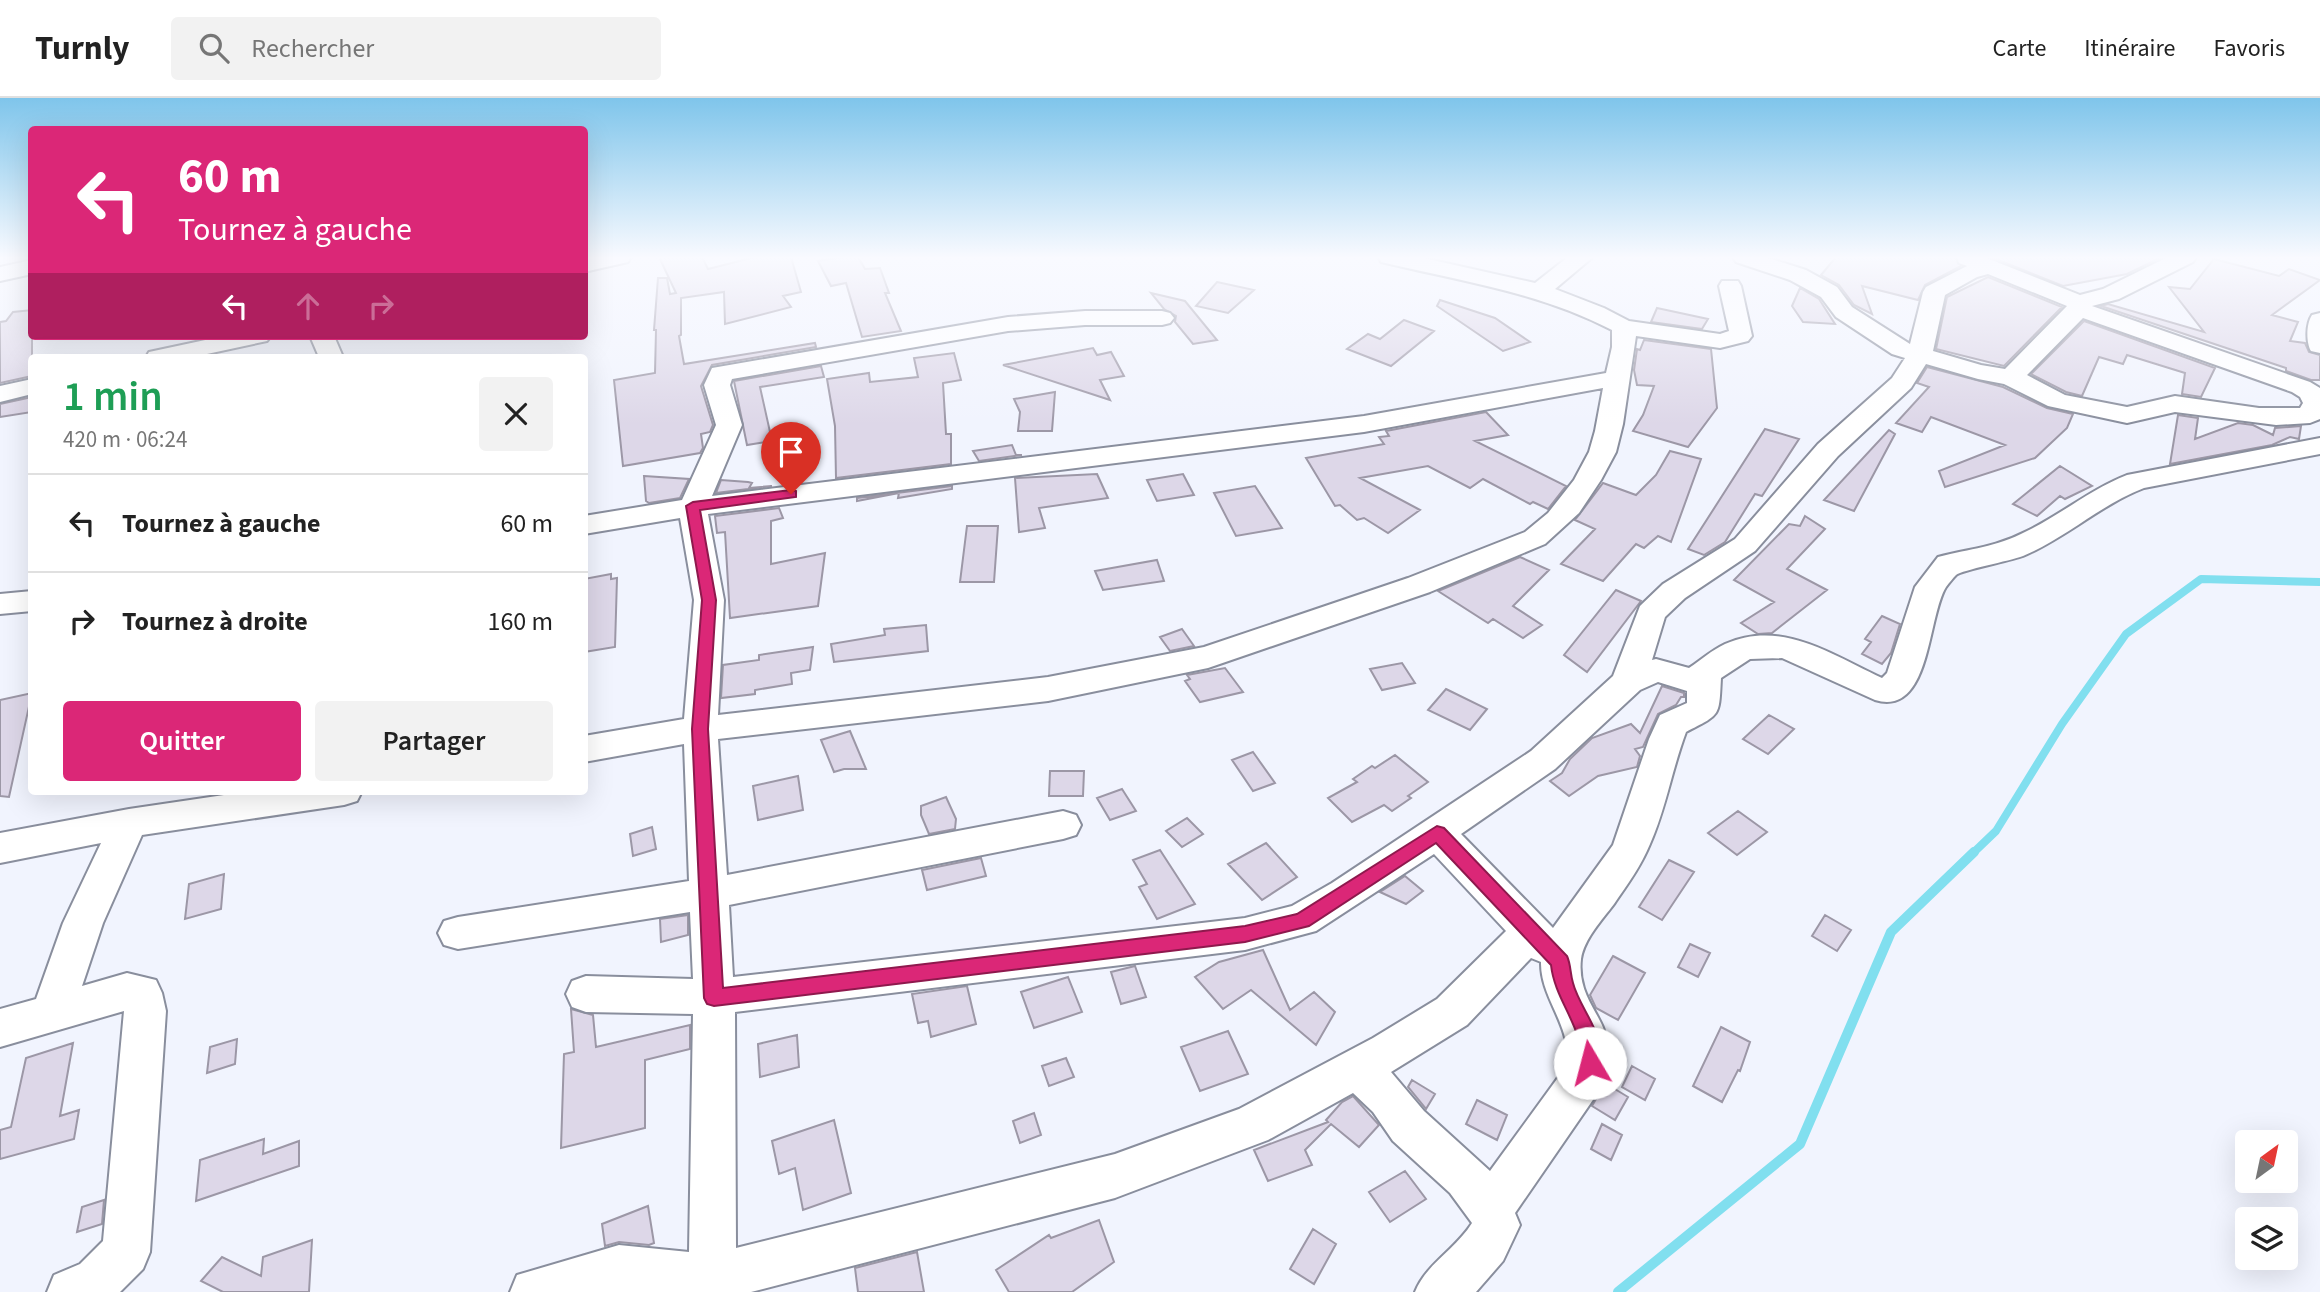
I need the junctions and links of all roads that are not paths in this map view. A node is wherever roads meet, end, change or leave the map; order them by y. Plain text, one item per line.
1 (1594, 313) edge
2 (1737, 313) edge
3 (1845, 313) edge
4 (1929, 313) edge
5 (2072, 313) edge
6 (2097, 313) edge
7 (1162, 318) dead end
8 (2320, 320) edge
9 (1623, 327) junction
10 (240, 340) edge
11 (2320, 346) edge
12 (172, 354) edge
13 (1920, 354) junction
14 (1618, 377) junction
15 (2011, 377) junction
16 (28, 387) edge
17 (0, 394) edge
18 (2320, 446) edge
19 (693, 506) junction
20 (588, 524) edge
21 (28, 601) edge
22 (0, 604) edge
23 (1705, 675) junction
24 (1628, 682) junction
25 (700, 729) junction
26 (588, 748) edge
27 (317, 795) edge
28 (129, 823) junction
29 (1063, 825) dead end
30 (1437, 833) junction
31 (0, 848) edge
32 (707, 894) junction
33 (458, 933) dead end
34 (1546, 946) junction
35 (586, 994) dead end
36 (714, 998) junction
37 (52, 1013) junction
38 (0, 1028) edge
39 (1362, 1065) junction
40 (1492, 1208) junction
41 (112, 1280) edge
42 (712, 1285) edge
43 (71, 1292) edge
44 (534, 1292) edge
45 (1439, 1292) edge

1 - 9 street
2 - 9 street
3 - 13 street
4 - 13 street
5 - 15 street
6 - 15 street
7 - 19 street
8 - 11 street
9 - 14 street
10 - 12 street
13 - 15 street
13 - 24 street
14 - 19 street
14 - 25 street
16 - 17 street
18 - 23 street
19 - 20 street
19 - 25 street
21 - 22 street
23 - 24 street
23 - 34 street
24 - 30 street
25 - 26 street
25 - 32 street
27 - 28 street
28 - 31 street
28 - 37 street
29 - 32 street
30 - 34 street
30 - 36 street
32 - 33 street
32 - 36 street
34 - 39 street
34 - 40 street
35 - 36 street
36 - 42 street
37 - 38 street
37 - 41 street
39 - 40 street
39 - 42 street
40 - 45 street
41 - 43 street
42 - 44 street

